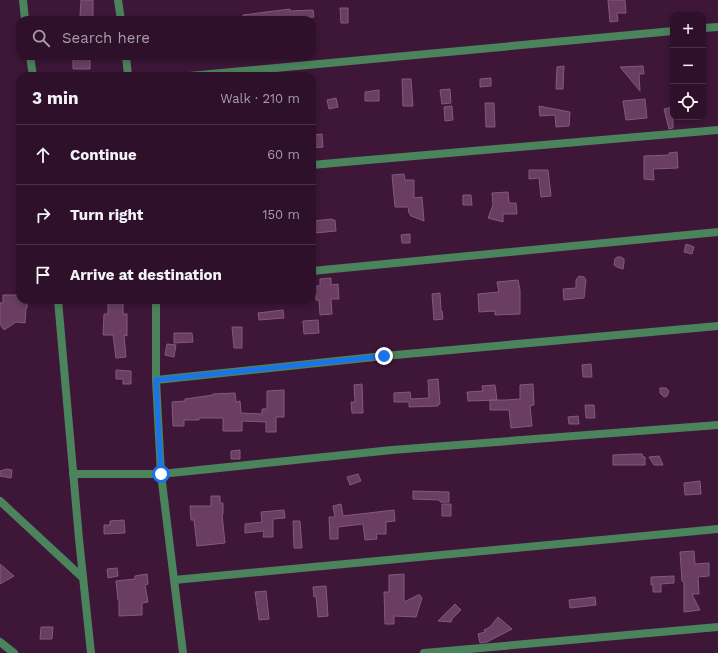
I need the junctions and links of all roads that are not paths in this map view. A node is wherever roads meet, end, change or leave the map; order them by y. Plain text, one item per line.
1 (23, 0) edge
2 (118, 0) edge
3 (25, 16) edge
4 (120, 16) edge
5 (718, 27) edge
6 (706, 28) edge
7 (670, 31) edge
8 (31, 60) edge
9 (126, 60) edge
10 (32, 72) edge
11 (128, 72) edge
12 (231, 72) edge
13 (718, 130) edge
14 (316, 165) edge
15 (718, 232) edge
16 (316, 271) edge
17 (58, 304) edge
18 (156, 304) edge
19 (718, 326) edge
20 (156, 380) junction
21 (718, 425) edge
22 (73, 474) junction
23 (161, 474) junction
24 (0, 501) edge
25 (718, 529) edge
26 (83, 578) junction
27 (174, 580) junction
28 (718, 627) edge
29 (0, 642) edge
30 (14, 653) edge
31 (90, 653) edge
32 (183, 653) edge
33 (424, 653) edge

1 - 3 street
2 - 4 street
5 - 6 street
7 - 12 street
8 - 10 street
9 - 11 street
13 - 14 street
15 - 16 street
17 - 22 street
18 - 20 street
19 - 20 street
20 - 23 street
21 - 23 street
22 - 23 street
22 - 26 street
23 - 27 street
24 - 26 street
25 - 27 street
26 - 31 street
27 - 32 street
28 - 33 street
29 - 30 street

